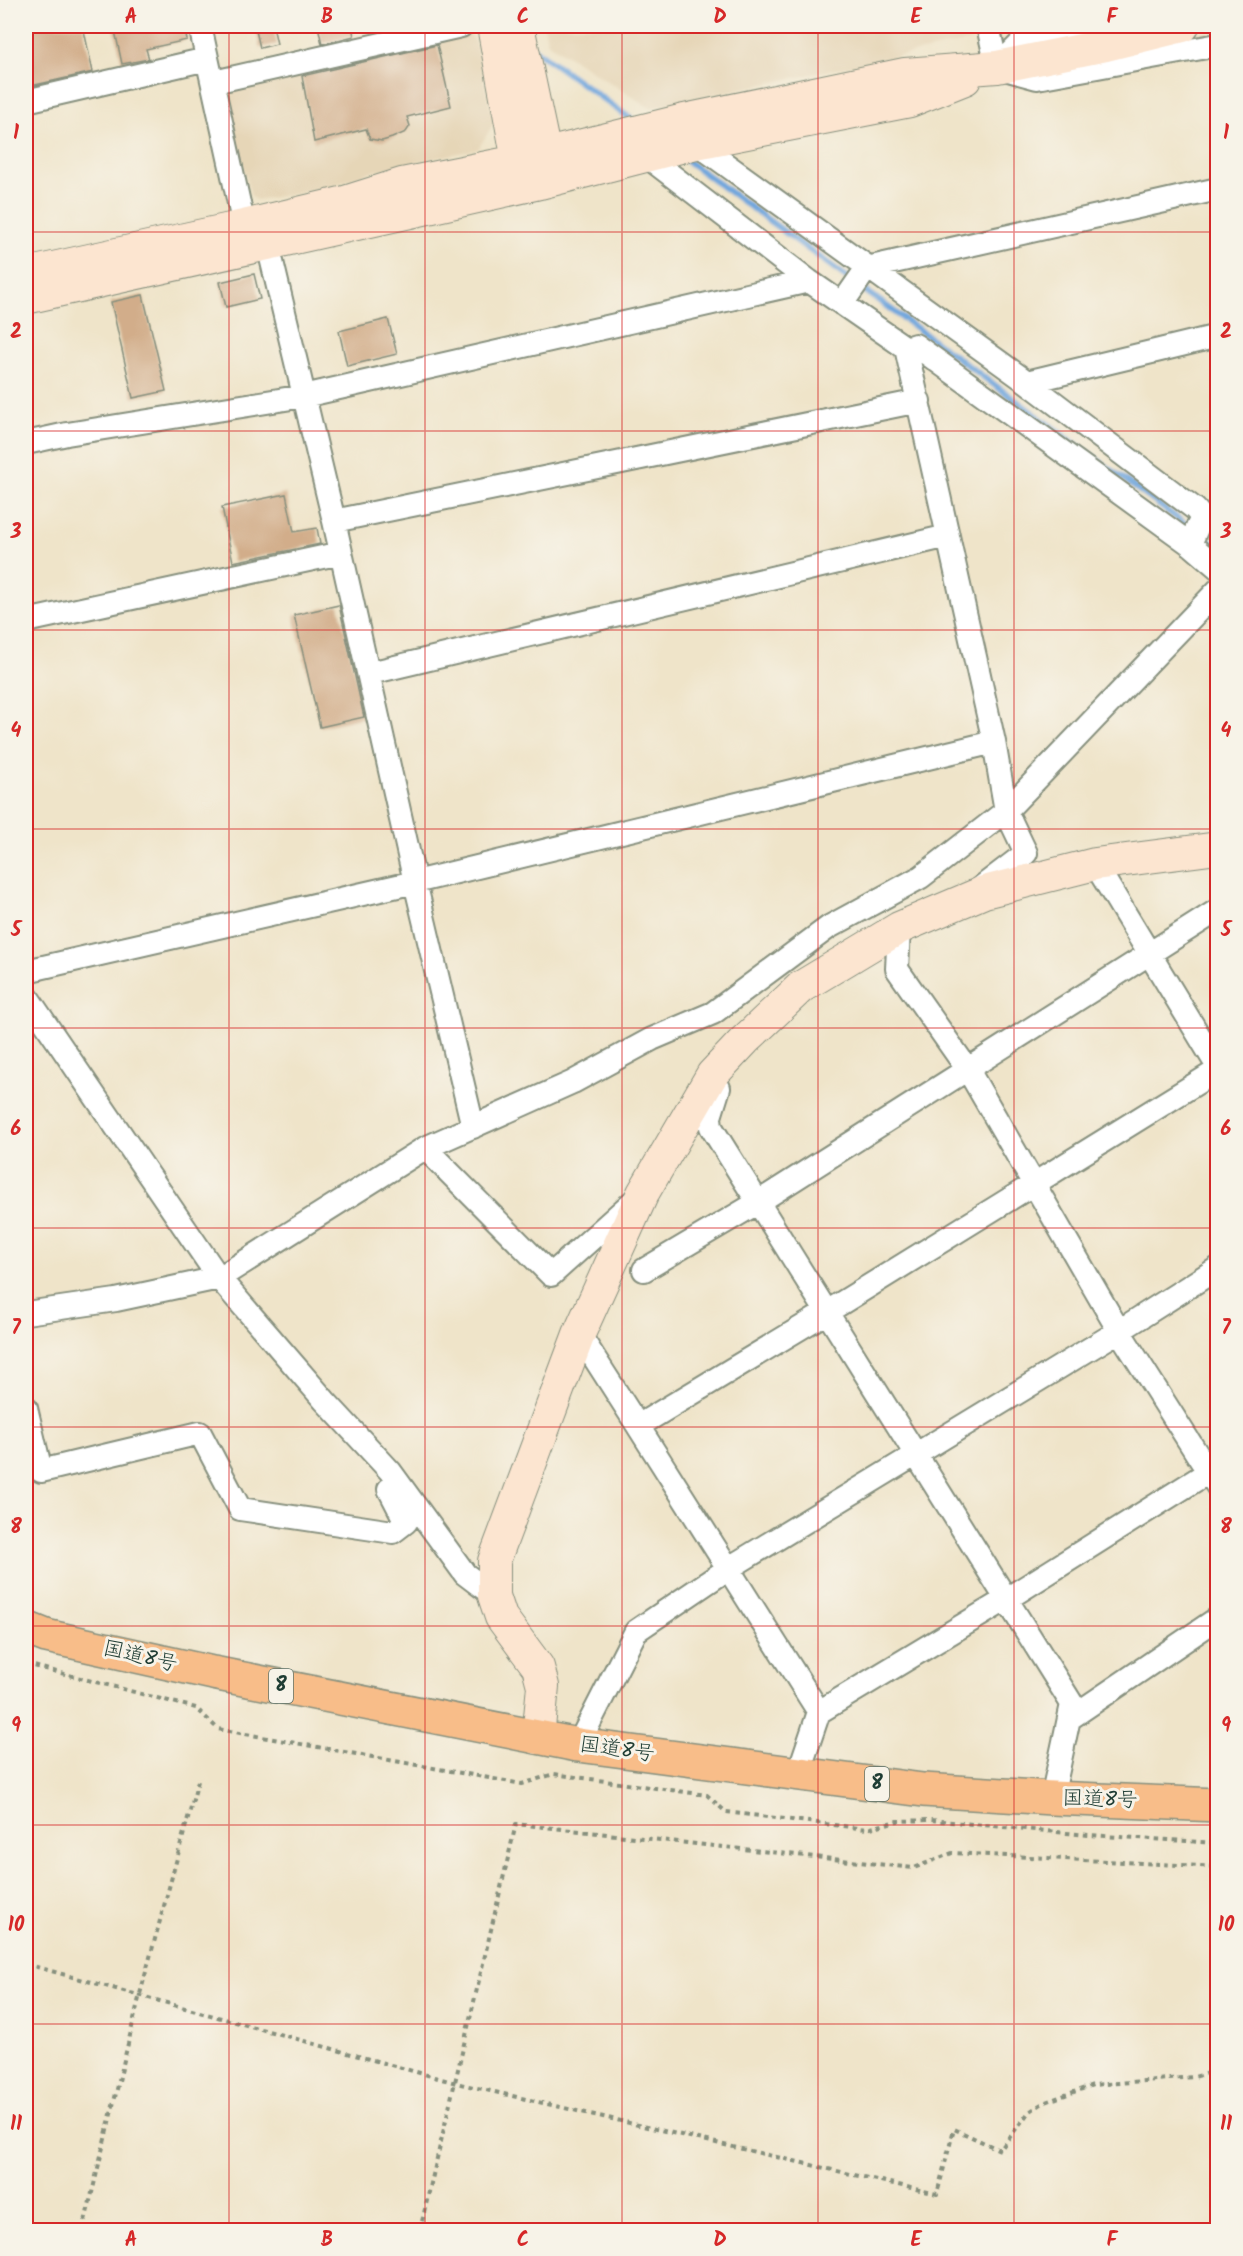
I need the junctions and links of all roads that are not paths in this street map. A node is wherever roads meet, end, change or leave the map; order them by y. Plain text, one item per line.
1 (200, 26) edge
2 (461, 26) edge
3 (988, 26) edge
4 (1081, 26) edge
5 (1183, 26) edge
6 (507, 36) edge
7 (1218, 45) edge
8 (207, 59) junction
9 (997, 67) junction
10 (214, 82) junction
11 (26, 101) edge
12 (688, 132) junction
13 (636, 144) junction
14 (535, 166) junction
15 (1218, 189) edge
16 (256, 236) junction
17 (865, 271) junction
18 (26, 274) edge
19 (809, 281) junction
20 (26, 298) edge
21 (845, 299) junction
22 (1218, 336) edge
23 (906, 348) junction
24 (1027, 382) junction
25 (303, 396) junction
26 (919, 401) junction
27 (26, 443) edge
28 (334, 521) junction
29 (948, 536) junction
30 (1194, 537) junction
31 (340, 553) junction
32 (1218, 568) edge
33 (1218, 590) edge
34 (26, 621) edge
35 (370, 673) junction
36 (994, 742) junction
37 (1006, 811) junction
38 (1218, 848) edge
39 (1095, 864) junction
40 (415, 882) junction
41 (966, 899) junction
42 (1218, 910) edge
43 (899, 928) junction
44 (1148, 955) junction
45 (26, 971) edge
46 (26, 995) edge
47 (1218, 1068) edge
48 (968, 1070) junction
49 (712, 1075) junction
50 (473, 1127) junction
51 (425, 1148) junction
52 (1034, 1184) junction
53 (643, 1193) junction
54 (757, 1203) junction
55 (1218, 1268) edge
56 (644, 1270) dead end
57 (219, 1278) junction
58 (827, 1312) junction
59 (26, 1313) edge
60 (1119, 1331) junction
61 (579, 1334) junction
62 (26, 1408) edge
63 (638, 1426) junction
64 (914, 1454) junction
65 (386, 1466) junction
66 (1214, 1475) edge
67 (729, 1568) junction
68 (494, 1596) junction
69 (1005, 1600) junction
70 (1218, 1618) edge
71 (26, 1628) edge
72 (819, 1712) junction
73 (1069, 1719) junction
74 (538, 1738) junction
75 (578, 1745) junction
76 (798, 1774) junction
77 (1052, 1798) junction
78 (1217, 1805) edge

1 - 8 street
2 - 10 street
3 - 9 street
4 - 9 street
5 - 9 street
6 - 14 street
7 - 9 street
8 - 10 street
8 - 11 street
9 - 12 street
10 - 16 street
12 - 13 street
12 - 17 street
13 - 14 street
13 - 19 street
14 - 16 street
15 - 17 street
16 - 18 street
16 - 20 street
16 - 25 street
17 - 21 street
17 - 24 street
19 - 21 street
19 - 25 street
21 - 23 street
22 - 24 street
23 - 26 street
23 - 30 street
24 - 30 street
25 - 27 street
25 - 28 street
26 - 28 street
26 - 29 street
28 - 31 street
29 - 35 street
29 - 36 street
30 - 32 street
31 - 34 street
31 - 35 street
33 - 37 street
35 - 40 street
36 - 37 street
36 - 40 street
37 - 41 street
37 - 50 street
38 - 39 street
39 - 41 street
39 - 44 street
40 - 45 street
40 - 50 street
41 - 43 street
42 - 44 street
43 - 48 street
43 - 49 street
44 - 47 street
44 - 48 street
46 - 57 street
47 - 52 street
48 - 52 street
48 - 54 street
49 - 53 street
49 - 54 street
50 - 51 street
51 - 53 street
51 - 57 street
52 - 58 street
52 - 60 street
53 - 61 street
54 - 56 street
54 - 58 street
55 - 60 street
57 - 59 street
57 - 65 street
58 - 63 street
58 - 64 street
60 - 64 street
60 - 66 street
61 - 63 street
61 - 68 street
62 - 65 street
63 - 67 street
64 - 67 street
64 - 69 street
65 - 68 street
66 - 69 street
67 - 72 street
67 - 75 street
68 - 74 street
69 - 72 street
69 - 73 street
70 - 73 street
71 - 74 highway, 国道8号 / 8
72 - 76 street
73 - 77 street
74 - 75 highway, 国道8号 / 8
75 - 76 highway, 国道8号 / 8
76 - 77 highway, 国道8号 / 8
77 - 78 highway, 国道8号 / 8

